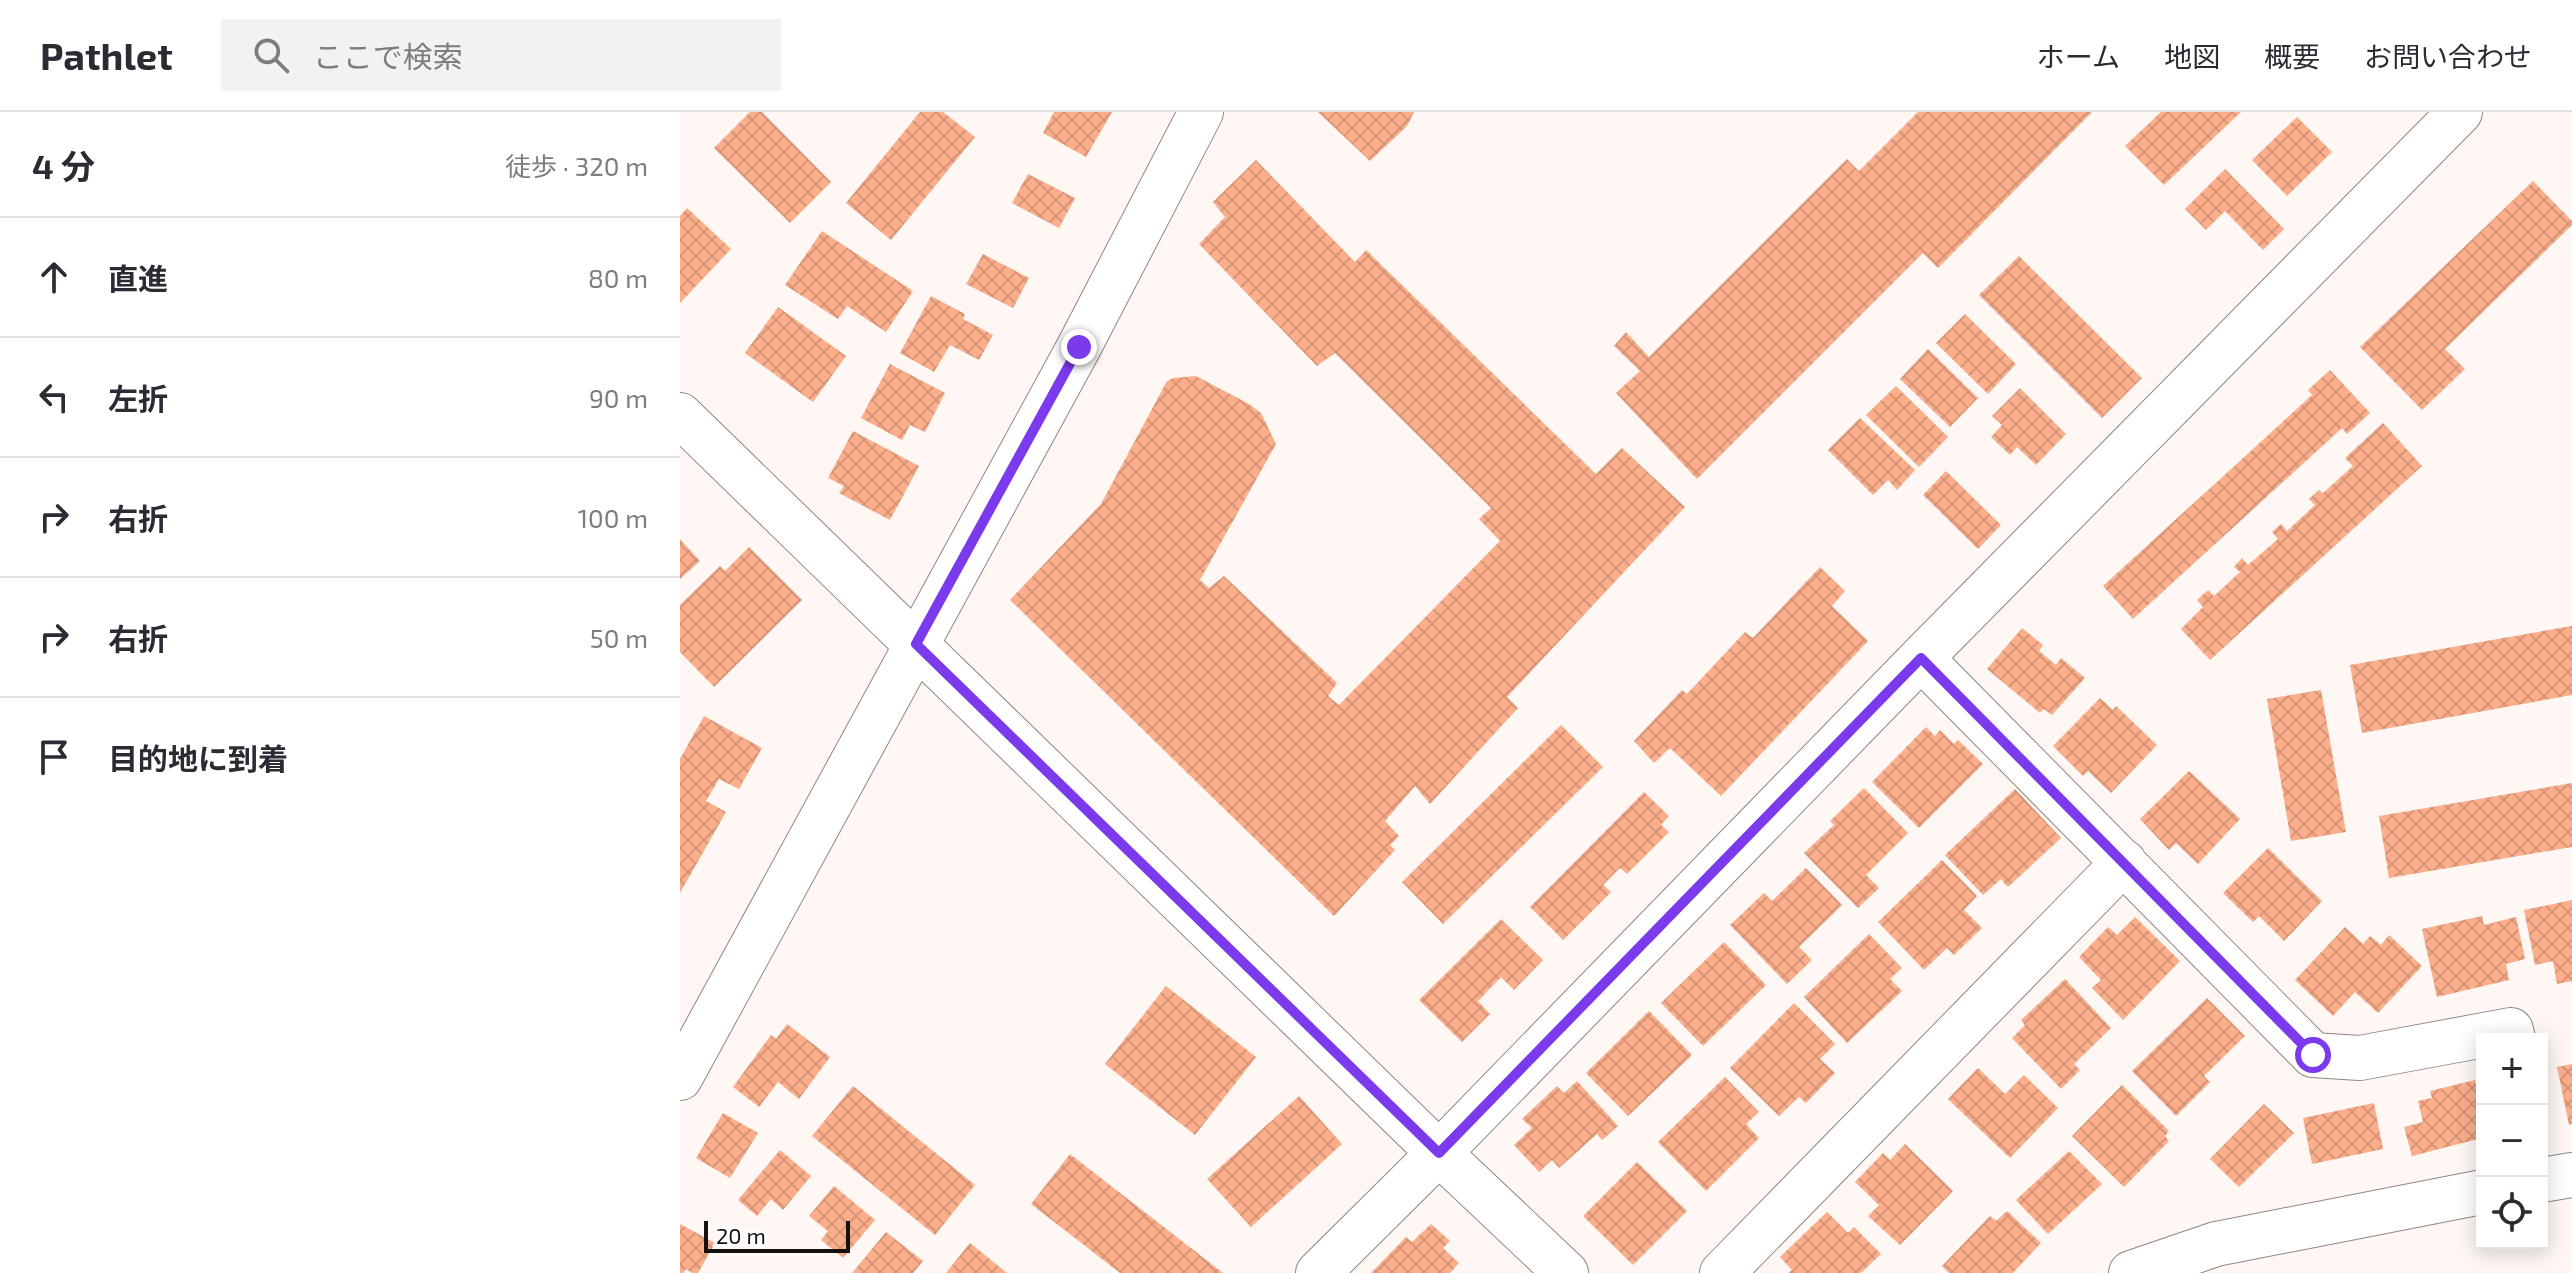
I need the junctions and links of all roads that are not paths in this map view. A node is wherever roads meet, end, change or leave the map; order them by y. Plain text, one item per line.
1 (1201, 112) edge
2 (2460, 112) edge
3 (680, 415) edge
4 (916, 644) junction
5 (1921, 658) junction
6 (2124, 862) junction
7 (2476, 1036) edge
8 (680, 1078) edge
9 (1439, 1153) junction
10 (2572, 1175) edge
11 (2548, 1179) edge
12 (2476, 1194) edge
13 (2219, 1259) edge
14 (1318, 1273) edge
15 (1566, 1273) edge
16 (1722, 1273) edge
17 (2131, 1273) edge

1 - 4 street
2 - 5 street
3 - 4 street
4 - 8 street
4 - 9 street
5 - 6 street
5 - 9 street
6 - 7 street
6 - 16 street
9 - 14 street
9 - 15 street
10 - 11 street
12 - 13 street
13 - 17 street

